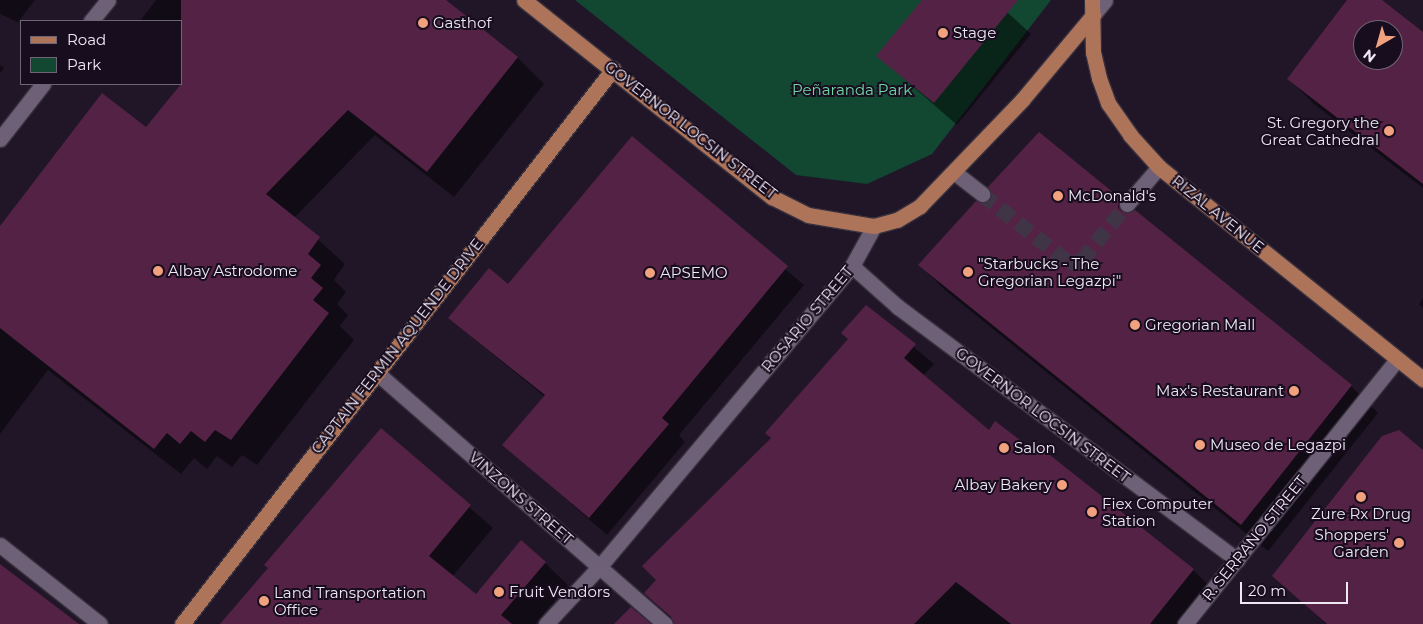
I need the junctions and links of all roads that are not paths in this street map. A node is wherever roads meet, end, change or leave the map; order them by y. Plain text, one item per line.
1 (108, 0) edge
2 (524, 0) edge
3 (1105, 0) edge
4 (1093, 7) edge
5 (92, 20) edge
6 (613, 69) junction
7 (42, 85) edge
8 (0, 139) edge
9 (1159, 167) junction
10 (954, 172) junction
11 (982, 194) tunnel mouth
12 (1127, 204) tunnel mouth
13 (874, 226) junction
14 (852, 266) junction
15 (1397, 359) junction
16 (377, 373) junction
17 (1423, 379) edge
18 (0, 545) edge
19 (1237, 560) junction
20 (600, 566) junction
21 (100, 624) edge
22 (182, 624) edge
23 (546, 624) edge
24 (664, 624) edge
25 (1185, 624) edge

1 - 5 street
2 - 6 main road, GOVERNOR LOCSIN STREET
3 - 4 street
4 - 9 main road, RIZAL AVENUE
4 - 10 main road
6 - 13 main road, GOVERNOR LOCSIN STREET
6 - 16 main road, CAPTAIN FERMIN AQUENDE DRIVE
7 - 8 street
9 - 12 street
9 - 15 main road, RIZAL AVENUE
10 - 11 street
10 - 13 main road
13 - 14 street, ROSARIO STREET
14 - 19 street, GOVERNOR LOCSIN STREET
14 - 20 street, ROSARIO STREET
15 - 17 main road, RIZAL AVENUE
15 - 19 street, R. SERRANO STREET
16 - 20 street, VINZONS STREET
16 - 22 main road, CAPTAIN FERMIN AQUENDE DRIVE
18 - 21 street
19 - 25 street, R. SERRANO STREET
20 - 23 street, ROSARIO STREET
20 - 24 street, VINZONS STREET

